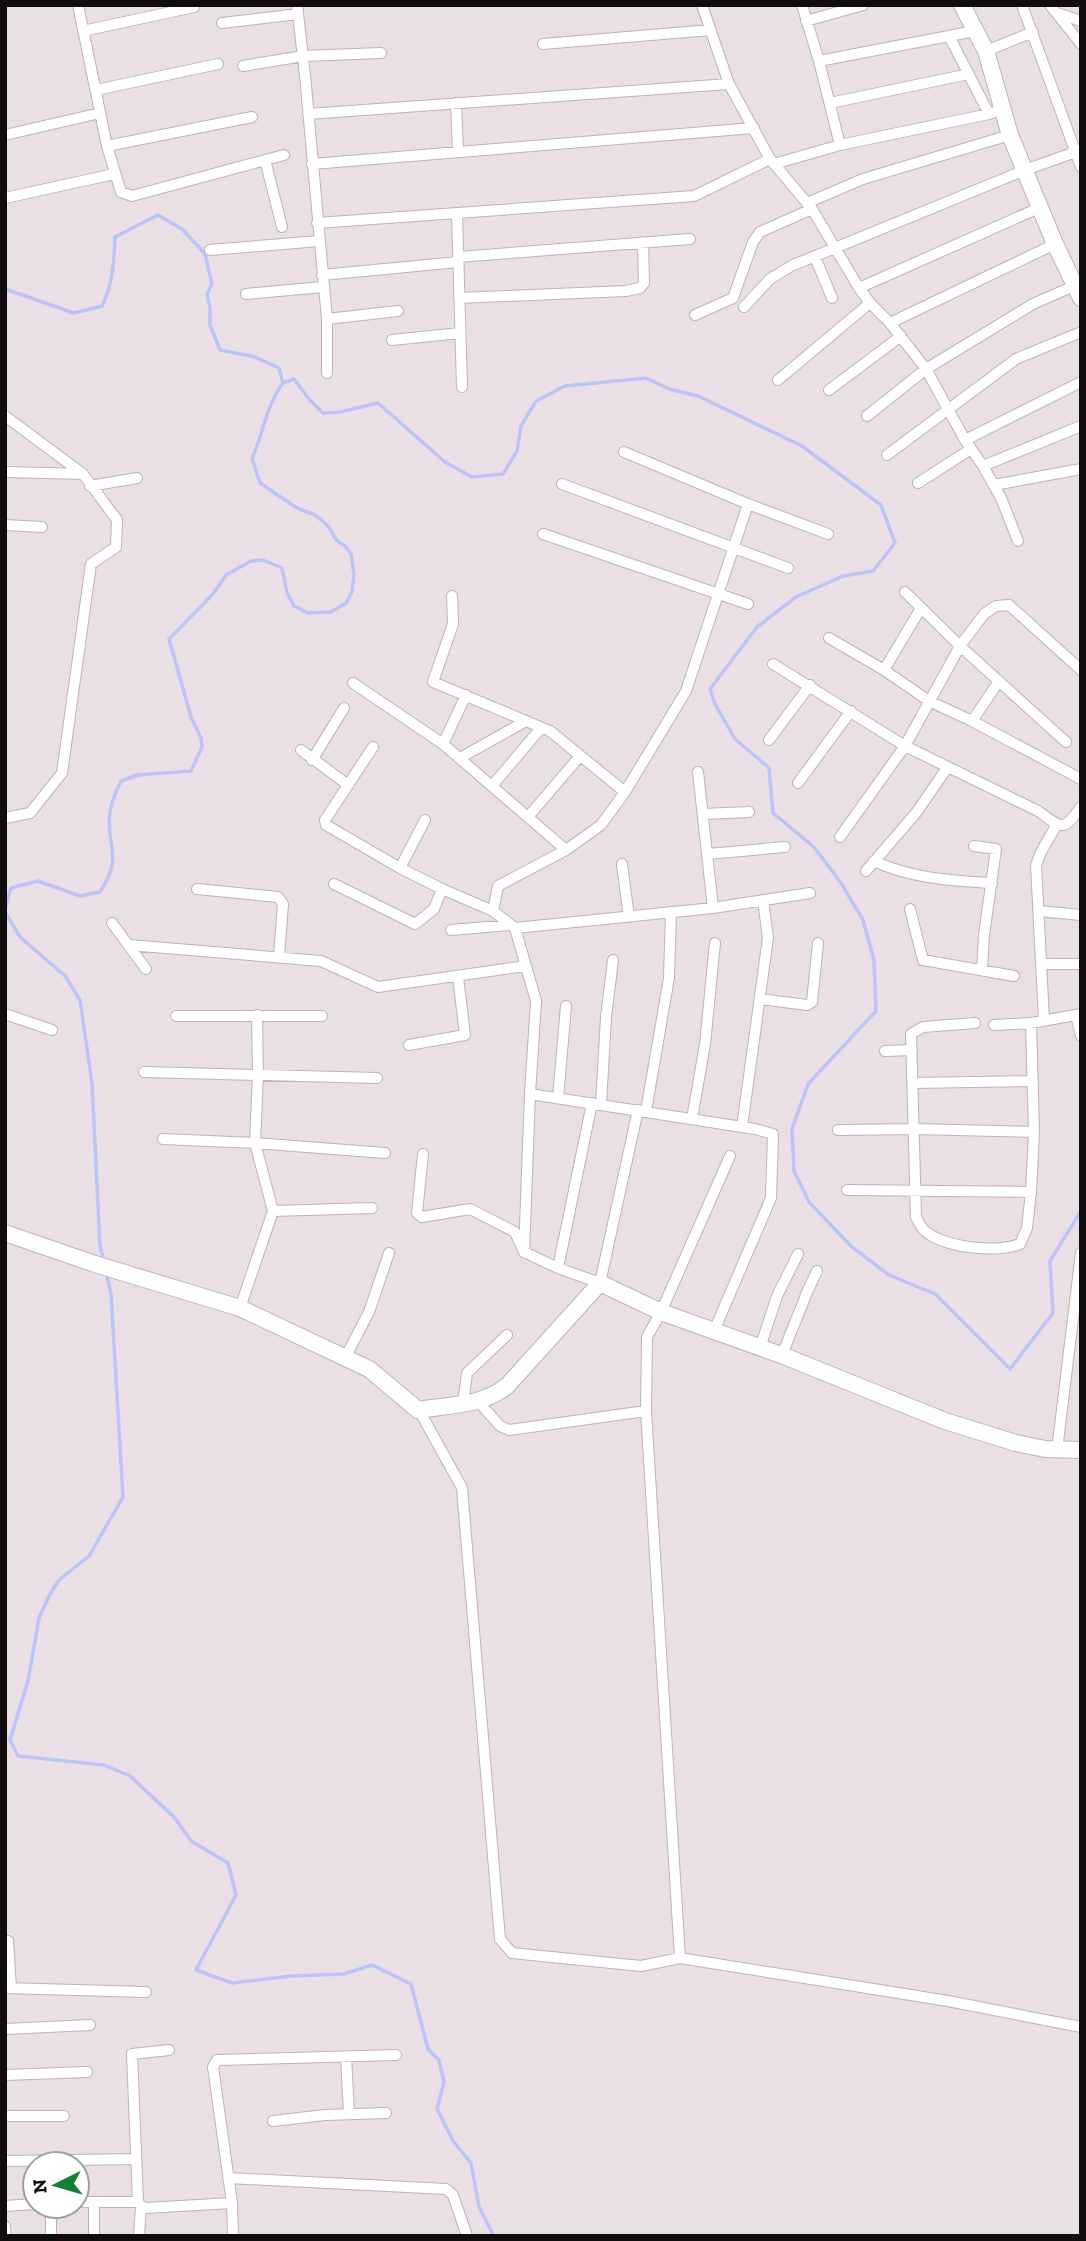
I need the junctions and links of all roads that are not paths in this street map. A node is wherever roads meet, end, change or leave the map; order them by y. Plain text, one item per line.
1 (78, 5) edge
2 (702, 5) edge
3 (802, 5) edge
4 (863, 5) edge
5 (962, 5) edge
6 (1021, 5) edge
7 (194, 7) dead end
8 (1052, 9) edge
9 (297, 10) edge
10 (806, 21) junction
11 (1081, 21) edge
12 (222, 23) dead end
13 (711, 30) junction
14 (83, 31) junction
15 (975, 31) junction
16 (1032, 32) junction
17 (949, 36) junction
18 (543, 44) dead end
19 (1081, 44) edge
20 (986, 51) junction
21 (381, 52) dead end
22 (303, 56) junction
23 (819, 61) junction
24 (218, 64) dead end
25 (243, 66) dead end
26 (969, 74) junction
27 (729, 84) junction
28 (96, 90) junction
29 (456, 103) junction
30 (830, 103) junction
31 (996, 111) junction
32 (100, 113) junction
33 (308, 114) junction
34 (251, 117) dead end
35 (754, 128) junction
36 (5, 135) edge
37 (1010, 135) junction
38 (839, 145) junction
39 (107, 146) junction
40 (1078, 151) edge
41 (458, 152) junction
42 (284, 155) dead end
43 (265, 160) junction
44 (772, 162) junction
45 (312, 164) junction
46 (1081, 167) edge
47 (1025, 170) junction
48 (114, 174) junction
49 (5, 198) edge
50 (809, 206) junction
51 (1041, 207) junction
52 (457, 213) junction
53 (317, 223) junction
54 (282, 227) dead end
55 (690, 239) dead end
56 (319, 241) junction
57 (643, 242) junction
58 (1055, 244) junction
59 (836, 249) junction
60 (210, 250) dead end
61 (815, 257) junction
62 (458, 259) junction
63 (322, 275) junction
64 (323, 287) junction
65 (859, 288) junction
66 (1078, 291) edge
67 (246, 295) dead end
68 (459, 298) junction
69 (832, 298) dead end
70 (870, 303) junction
71 (744, 307) dead end
72 (398, 311) dead end
73 (695, 315) dead end
74 (327, 318) junction
75 (891, 323) junction
76 (1081, 332) edge
77 (460, 333) junction
78 (901, 336) junction
79 (392, 340) dead end
80 (926, 369) junction
81 (327, 373) dead end
82 (778, 380) dead end
83 (1081, 382) edge
84 (462, 387) dead end
85 (830, 390) dead end
86 (948, 410) junction
87 (5, 416) edge
88 (867, 416) dead end
89 (1081, 426) edge
90 (968, 444) junction
91 (624, 452) dead end
92 (887, 455) dead end
93 (983, 466) junction
94 (1081, 469) edge
95 (5, 472) edge
96 (83, 474) junction
97 (137, 478) dead end
98 (918, 483) dead end
99 (562, 484) dead end
100 (994, 485) junction
101 (90, 486) junction
102 (748, 503) junction
103 (5, 525) edge
104 (42, 527) dead end
105 (543, 534) dead end
106 (828, 534) dead end
107 (1018, 541) dead end
108 (734, 548) junction
109 (788, 568) dead end
110 (905, 592) dead end
111 (718, 594) junction
112 (452, 596) dead end
113 (748, 604) dead end
114 (920, 608) junction
115 (829, 638) dead end
116 (960, 646) junction
117 (773, 664) dead end
118 (884, 670) junction
119 (1081, 670) edge
120 (999, 681) junction
121 (354, 683) dead end
122 (810, 685) junction
123 (466, 695) junction
124 (929, 701) junction
125 (344, 708) dead end
126 (851, 711) junction
127 (526, 721) junction
128 (972, 721) junction
129 (541, 727) junction
130 (769, 740) dead end
131 (1066, 741) dead end
132 (443, 744) junction
133 (905, 746) junction
134 (373, 747) dead end
135 (301, 750) dead end
136 (580, 756) junction
137 (460, 758) junction
138 (312, 760) junction
139 (947, 768) junction
140 (698, 772) dead end
141 (1081, 779) edge
142 (798, 783) dead end
143 (348, 785) junction
144 (492, 786) junction
145 (625, 792) junction
146 (1081, 807) edge
147 (749, 812) dead end
148 (704, 814) junction
149 (528, 817) junction
150 (5, 818) edge
151 (425, 820) dead end
152 (1057, 824) junction
153 (840, 837) dead end
154 (974, 846) dead end
155 (785, 847) dead end
156 (566, 850) junction
157 (708, 854) junction
158 (874, 861) junction
159 (622, 864) dead end
160 (400, 868) junction
161 (866, 871) dead end
162 (992, 883) junction
163 (334, 884) dead end
164 (197, 889) dead end
165 (442, 889) junction
166 (810, 893) dead end
167 (762, 900) junction
168 (713, 908) junction
169 (910, 909) dead end
170 (492, 911) junction
171 (1039, 911) junction
172 (671, 912) junction
173 (1081, 915) edge
174 (629, 917) junction
175 (112, 923) dead end
176 (513, 927) junction
177 (451, 930) dead end
178 (715, 943) dead end
179 (818, 943) dead end
180 (129, 945) junction
181 (279, 957) junction
182 (613, 960) dead end
183 (1041, 964) junction
184 (1081, 964) edge
185 (526, 966) junction
186 (146, 970) dead end
187 (982, 970) junction
188 (1014, 976) dead end
189 (458, 977) junction
190 (760, 999) junction
191 (566, 1006) dead end
192 (5, 1014) edge
193 (257, 1015) junction
194 (1078, 1015) edge
195 (176, 1016) dead end
196 (322, 1016) dead end
197 (1044, 1020) junction
198 (975, 1023) dead end
199 (1031, 1023) junction
200 (994, 1025) dead end
201 (52, 1030) dead end
202 (1081, 1036) edge
203 (409, 1045) dead end
204 (912, 1050) junction
205 (885, 1051) dead end
206 (144, 1072) dead end
207 (258, 1075) junction
208 (377, 1078) dead end
209 (1032, 1082) junction
210 (913, 1083) junction
211 (530, 1094) junction
212 (558, 1098) junction
213 (596, 1104) junction
214 (642, 1111) junction
215 (692, 1119) junction
216 (742, 1126) junction
217 (914, 1129) junction
218 (838, 1130) dead end
219 (1034, 1132) junction
220 (163, 1139) dead end
221 (255, 1143) junction
222 (385, 1153) dead end
223 (423, 1154) dead end
224 (730, 1156) dead end
225 (917, 1189) junction
226 (847, 1190) dead end
227 (1031, 1192) junction
228 (372, 1208) dead end
229 (273, 1211) junction
230 (5, 1233) edge
231 (389, 1252) dead end
232 (524, 1252) junction
233 (1081, 1253) edge
234 (798, 1254) dead end
235 (558, 1268) junction
236 (817, 1272) dead end
237 (600, 1283) junction
238 (240, 1308) junction
239 (661, 1312) junction
240 (714, 1331) junction
241 (508, 1335) dead end
242 (760, 1348) junction
243 (782, 1355) junction
244 (345, 1358) junction
245 (470, 1402) junction
246 (419, 1410) junction
247 (646, 1411) junction
248 (1057, 1450) junction
249 (1081, 1450) edge
250 (8, 1941) dead end
251 (680, 1958) junction
252 (8, 1988) edge
253 (146, 1992) dead end
254 (90, 2025) dead end
255 (1081, 2027) edge
256 (5, 2029) edge
257 (170, 2050) dead end
258 (396, 2055) dead end
259 (346, 2056) junction
260 (87, 2072) dead end
261 (5, 2075) edge
262 (386, 2113) dead end
263 (349, 2114) junction
264 (5, 2116) edge
265 (64, 2116) dead end
266 (273, 2121) dead end
267 (136, 2159) junction
268 (91, 2161) edge
269 (228, 2179) junction
270 (94, 2202) joint
271 (232, 2203) junction
272 (139, 2204) junction
273 (5, 2226) edge
274 (6, 2236) edge
275 (94, 2236) edge
276 (139, 2236) edge
277 (233, 2236) edge
278 (467, 2236) edge

1 - 14 street
2 - 13 street
3 - 10 street
4 - 10 street
5 - 15 street
6 - 16 street
7 - 14 street
8 - 11 street
8 - 19 street
9 - 12 street
9 - 22 street
10 - 23 street
13 - 18 street
13 - 27 street
14 - 28 street
15 - 17 street
15 - 20 street
16 - 20 street
16 - 40 street
17 - 23 street
17 - 26 street
20 - 31 street
21 - 22 street
22 - 25 street
22 - 33 street
23 - 30 street
24 - 28 street
26 - 30 street
26 - 31 street
27 - 29 street
27 - 35 street
28 - 32 street
29 - 33 street
29 - 41 street
30 - 38 street
31 - 37 street
31 - 38 street
32 - 36 street
32 - 39 street
33 - 45 street
34 - 39 street
35 - 41 street
35 - 44 street
37 - 47 street
37 - 50 street
38 - 44 street
39 - 48 street
40 - 46 street
40 - 47 street
41 - 45 street
42 - 43 street
43 - 48 street
43 - 54 street
44 - 50 street
44 - 52 street
45 - 53 street
47 - 51 street
47 - 59 street
48 - 49 street
50 - 59 street
50 - 73 street
51 - 58 street
51 - 65 street
52 - 53 street
52 - 62 street
53 - 56 street
55 - 57 street
56 - 60 street
56 - 63 street
57 - 62 street
57 - 68 street
58 - 66 street
58 - 75 street
59 - 61 street
59 - 65 street
61 - 69 street
61 - 71 street
62 - 63 street
62 - 68 street
63 - 64 street
64 - 67 street
64 - 74 street
65 - 70 street
66 - 80 street
68 - 77 street
70 - 75 street
70 - 82 street
72 - 74 street
74 - 81 street
75 - 78 street
76 - 86 street
77 - 79 street
77 - 84 street
78 - 80 street
78 - 85 street
80 - 86 street
80 - 88 street
83 - 90 street
86 - 90 street
86 - 92 street
87 - 96 street
89 - 93 street
90 - 93 street
90 - 98 street
91 - 102 street
93 - 100 street
94 - 100 street
95 - 96 street
96 - 101 street
97 - 101 street
99 - 108 street
100 - 107 street
101 - 150 street
102 - 106 street
102 - 108 street
103 - 104 street
105 - 111 street
108 - 109 street
108 - 111 street
110 - 114 street
111 - 113 street
111 - 145 street
112 - 123 street
114 - 116 street
114 - 118 street
115 - 118 street
116 - 119 street
116 - 120 street
116 - 124 street
117 - 122 street
118 - 124 street
120 - 128 street
120 - 131 street
121 - 132 street
122 - 126 street
122 - 130 street
123 - 127 street
123 - 132 street
124 - 128 street
124 - 133 street
125 - 138 street
126 - 133 street
126 - 142 street
127 - 129 street
127 - 137 street
128 - 141 street
129 - 136 street
129 - 144 street
132 - 137 street
133 - 139 street
133 - 153 street
134 - 143 street
135 - 138 street
136 - 145 street
136 - 149 street
137 - 144 street
138 - 143 street
139 - 152 street
139 - 158 street
140 - 148 street
143 - 160 street
144 - 149 street
145 - 156 street
146 - 152 street
147 - 148 street
148 - 157 street
149 - 156 street
151 - 160 street
152 - 171 street
154 - 162 street
155 - 157 street
156 - 170 street
157 - 168 street
158 - 161 street
158 - 162 street
159 - 174 street
160 - 165 street
162 - 187 street
163 - 165 street
164 - 181 street
165 - 170 street
166 - 167 street
167 - 168 street
167 - 190 street
168 - 172 street
169 - 187 street
170 - 176 street
171 - 173 street
171 - 183 street
172 - 174 street
172 - 214 street
174 - 176 street
175 - 180 street
176 - 177 street
176 - 185 street
178 - 215 street
179 - 190 street
180 - 181 street
180 - 186 street
181 - 189 street
182 - 213 street
183 - 184 street
183 - 197 street
185 - 189 street
185 - 211 street
187 - 188 street
189 - 203 street
190 - 216 street
191 - 212 street
192 - 201 street
193 - 195 street
193 - 196 street
193 - 207 street
194 - 197 street
194 - 202 street
197 - 199 street
198 - 204 street
199 - 200 street
199 - 209 street
204 - 205 street
204 - 210 street
206 - 207 street
207 - 208 street
207 - 221 street
209 - 210 street
209 - 219 street
210 - 217 street
211 - 212 street
211 - 232 street
212 - 213 street
213 - 214 street
213 - 235 street
214 - 215 street
214 - 237 street
215 - 216 street
216 - 240 street
217 - 218 street
217 - 219 street
217 - 225 street
219 - 227 street
220 - 221 street
221 - 222 street
221 - 229 street
223 - 232 street
224 - 239 street
225 - 226 street
225 - 227 street
225 - 227 street
228 - 229 street
229 - 238 street
230 - 238 street
231 - 244 street
232 - 235 street
233 - 248 street
234 - 242 street
235 - 237 street
236 - 243 street
237 - 239 street
237 - 245 street
238 - 244 street
239 - 240 street
239 - 247 street
240 - 242 street
241 - 245 street
242 - 243 street
243 - 248 street
244 - 246 street
245 - 246 street
245 - 247 street
246 - 251 street
247 - 251 street
248 - 249 street
250 - 252 street
251 - 255 street
252 - 253 street
254 - 256 street
257 - 267 street
258 - 259 street
259 - 263 street
259 - 269 street
260 - 261 street
262 - 263 street
263 - 266 street
264 - 265 street
267 - 268 street
267 - 272 street
269 - 271 street
269 - 278 street
270 - 272 street
270 - 275 street
271 - 272 street
271 - 277 street
272 - 276 street
273 - 274 street

